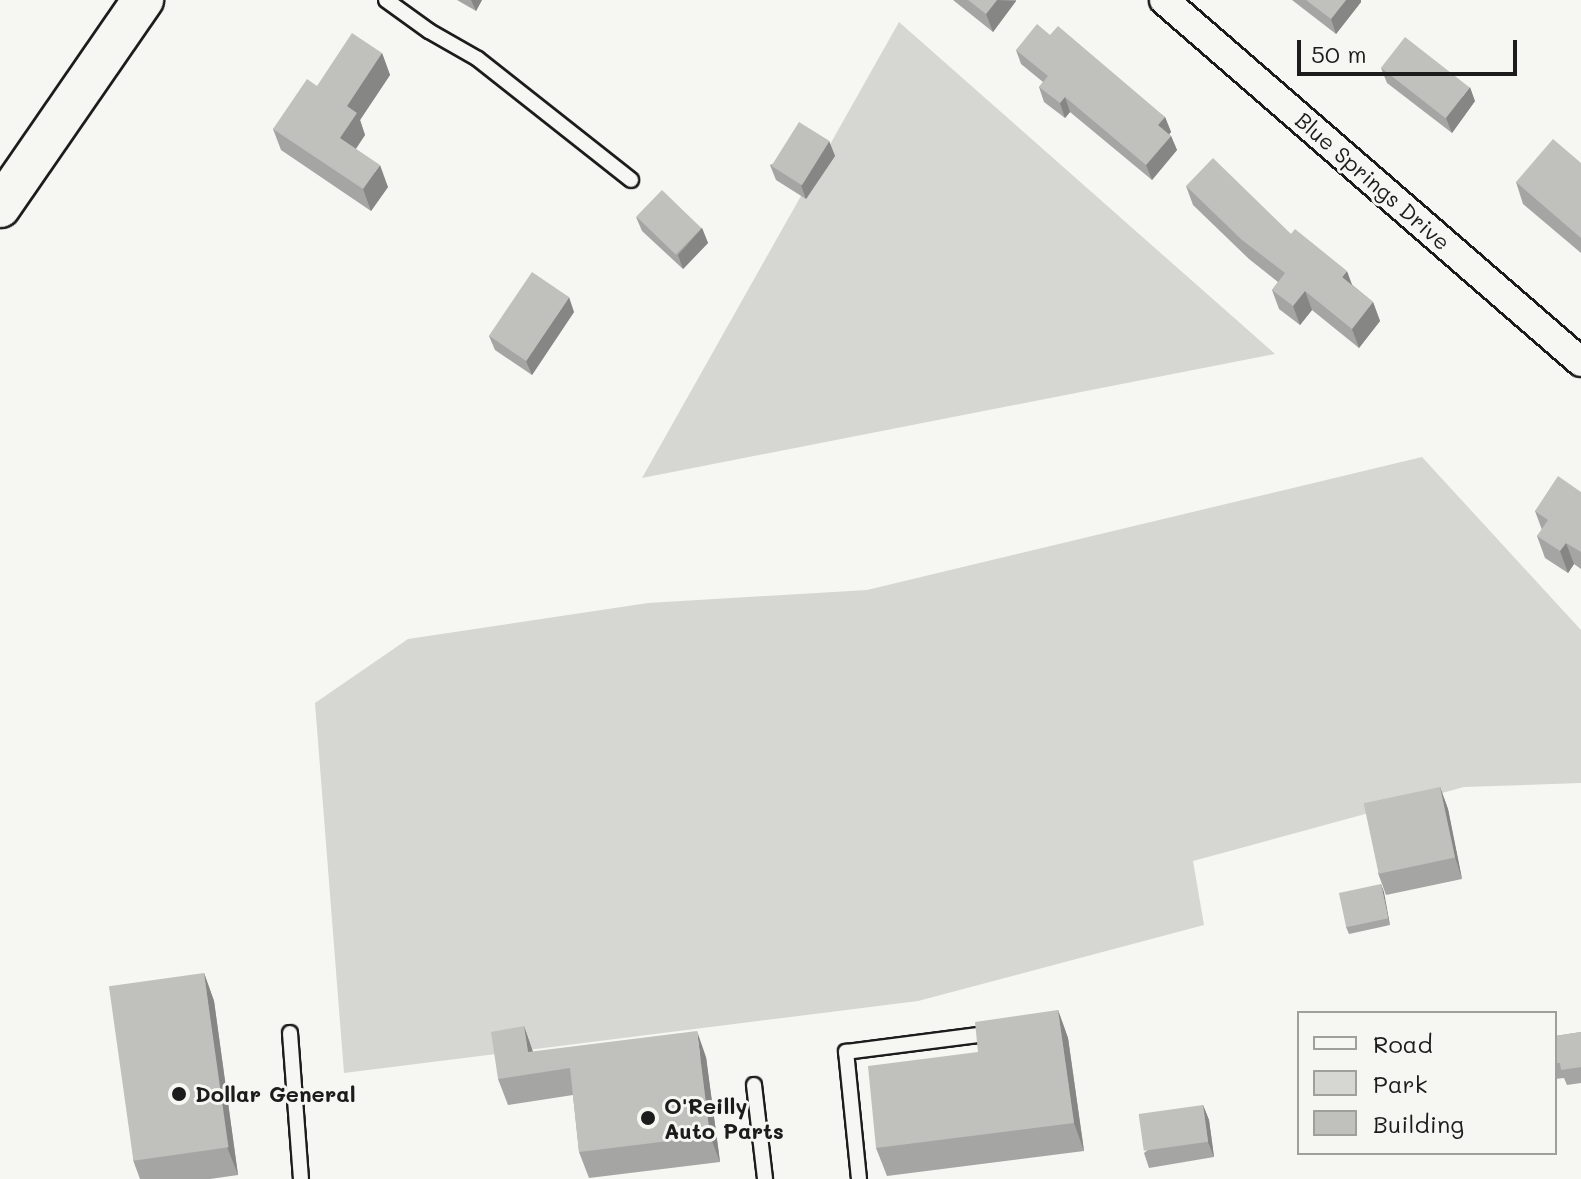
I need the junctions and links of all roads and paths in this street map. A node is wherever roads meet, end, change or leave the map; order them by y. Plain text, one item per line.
1 (143, 0) edge
2 (386, 0) edge
3 (1164, 0) edge
4 (631, 180) dead end
5 (0, 207) edge
6 (1581, 362) edge
7 (290, 1033) dead end
8 (987, 1034) edge
9 (754, 1085) dead end
10 (301, 1179) edge
11 (765, 1179) edge
12 (859, 1179) edge

1 - 5 street
2 - 4 lane
3 - 6 street, Blue Springs Drive
7 - 10 lane
8 - 12 lane
9 - 11 lane

